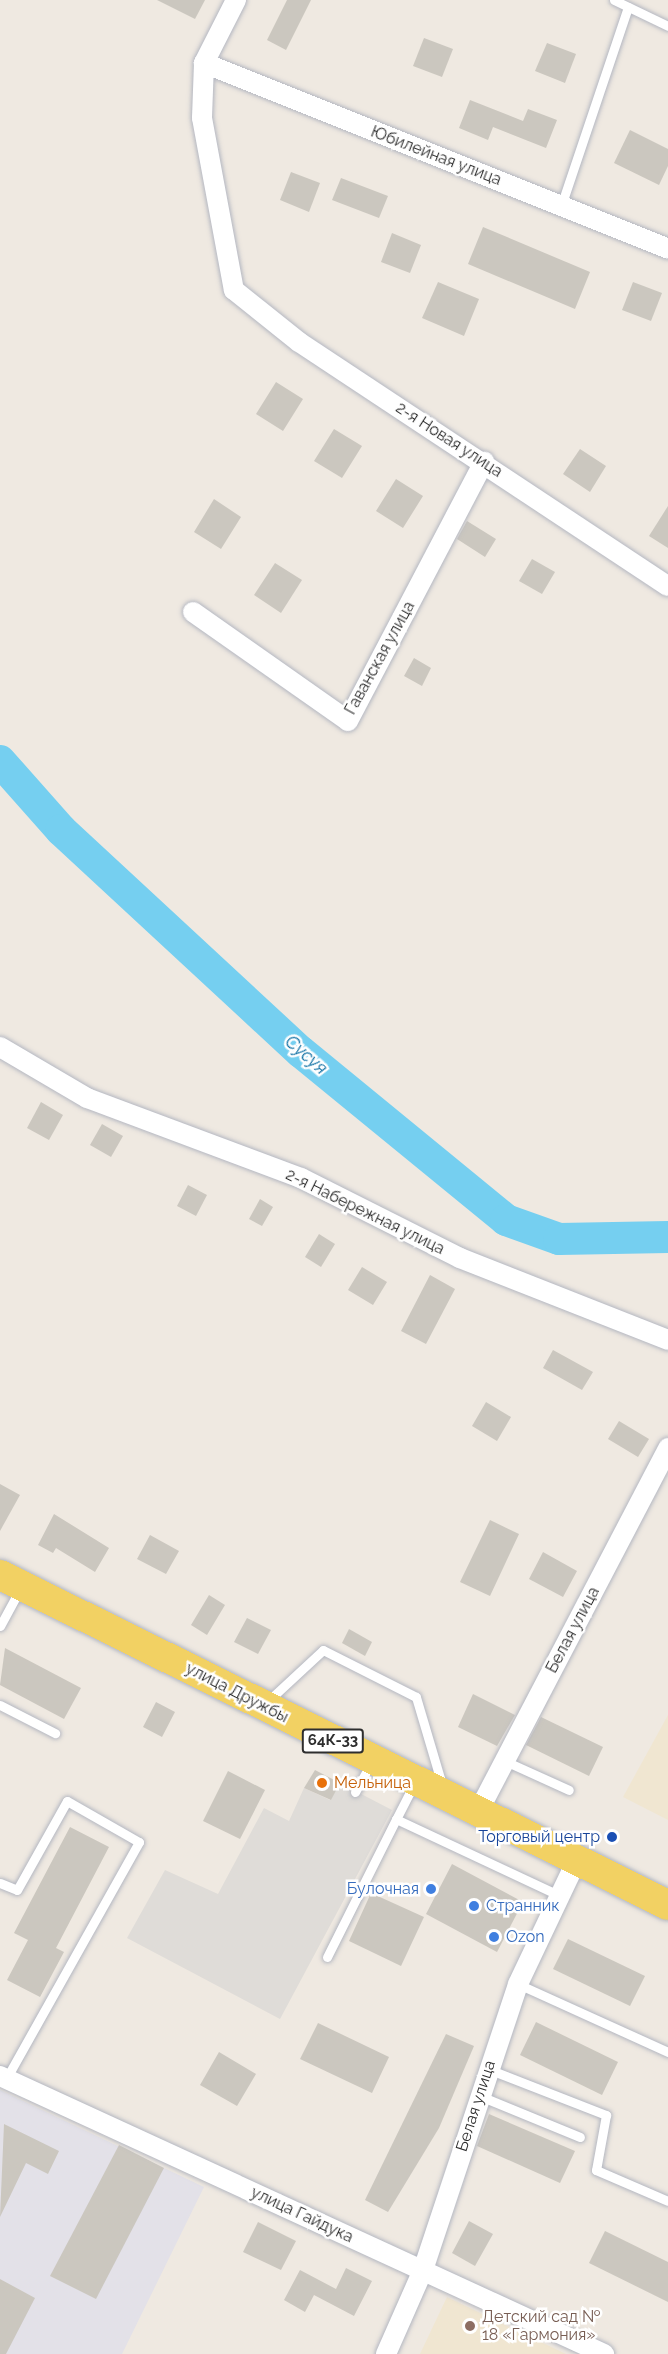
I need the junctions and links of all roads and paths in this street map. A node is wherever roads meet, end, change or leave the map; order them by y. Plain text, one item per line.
1 (236, 0) edge
2 (614, 0) edge
3 (628, 7) junction
4 (668, 26) edge
5 (204, 63) junction
6 (561, 206) junction
7 (668, 249) edge
8 (484, 462) junction
9 (668, 586) edge
10 (192, 612) dead end
11 (0, 1047) edge
12 (668, 1340) edge
13 (668, 1449) edge
14 (11, 1581) edge
15 (0, 1626) edge
16 (0, 1705) edge
17 (263, 1706) junction
18 (55, 1733) dead end
19 (373, 1761) junction
20 (505, 1761) junction
21 (416, 1781) junction
22 (569, 1790) dead end
23 (356, 1792) dead end
24 (445, 1796) junction
25 (478, 1812) junction
26 (396, 1820) junction
27 (576, 1862) junction
28 (0, 1883) edge
29 (558, 1895) junction
30 (668, 1905) edge
31 (327, 1957) dead end
32 (518, 1984) junction
33 (668, 2052) edge
34 (488, 2069) junction
35 (3, 2077) edge
36 (478, 2095) junction
37 (580, 2137) dead end
38 (668, 2201) edge
39 (423, 2270) junction
40 (386, 2354) edge
41 (604, 2354) edge

1 - 5 street
2 - 3 lane
3 - 4 lane
3 - 6 lane
5 - 6 street, Юбилейная улица
5 - 8 street, 2-я Новая улица
6 - 7 street, Юбилейная улица
8 - 9 street, 2-я Новая улица
8 - 10 street, Гаванская улица
11 - 12 street, 2-я Набережная улица
13 - 20 street, Белая улица
14 - 15 lane
14 - 17 main road, улица Дружбы / 64К-33
16 - 18 lane
17 - 19 main road, улица Дружбы / 64К-33
17 - 24 lane
19 - 21 main road, улица Дружбы / 64К-33
19 - 23 lane
20 - 22 lane
20 - 25 street, Белая улица
21 - 24 main road, улица Дружбы / 64К-33
21 - 26 lane
24 - 25 main road, улица Дружбы / 64К-33
25 - 27 main road, улица Дружбы / 64К-33
26 - 29 lane
26 - 31 lane
27 - 29 street, Белая улица
27 - 30 main road, улица Дружбы / 64К-33
28 - 35 lane
29 - 32 street, Белая улица
32 - 33 lane
32 - 34 street, Белая улица
34 - 36 street, Белая улица
34 - 38 lane
35 - 39 street, улица Гайдука
36 - 37 lane
36 - 39 street, Белая улица
39 - 40 street, Белая улица
39 - 41 street, улица Гайдука

